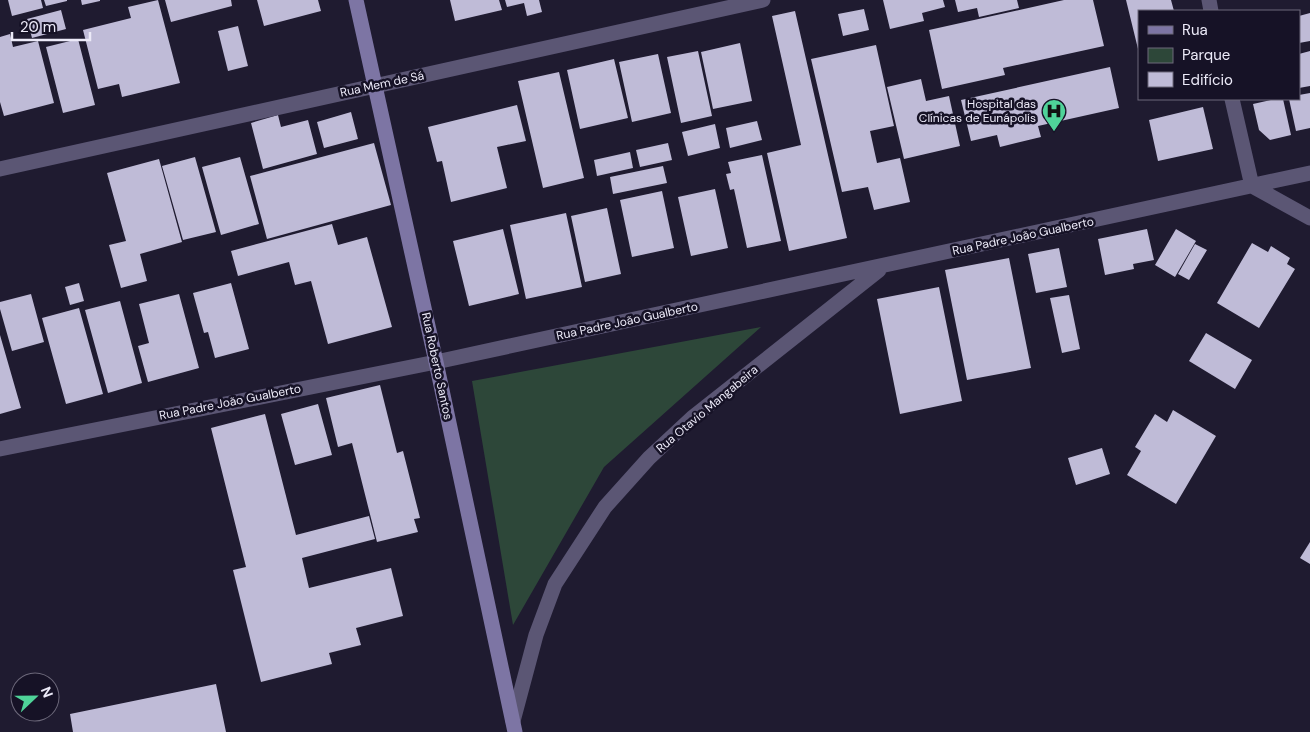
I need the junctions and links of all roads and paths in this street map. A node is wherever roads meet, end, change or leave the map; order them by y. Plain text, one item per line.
1 (356, 0) edge
2 (763, 0) edge
3 (374, 86) junction
4 (1232, 100) edge
5 (0, 169) edge
6 (1310, 173) edge
7 (1252, 186) junction
8 (1310, 218) edge
9 (883, 267) junction
10 (436, 362) junction
11 (0, 449) edge
12 (514, 726) edge

1 - 3 main road, Rua Roberto Santos
2 - 3 street, Rua Mem de Sá
3 - 5 street, Rua Mem de Sá
3 - 10 main road, Rua Roberto Santos
4 - 7 street
6 - 7 street, Rua Padre João Gualberto
7 - 8 street
7 - 9 street, Rua Padre João Gualberto
9 - 10 street, Rua Padre João Gualberto
9 - 12 street, Rua Otavio Mangabeira
10 - 11 street, Rua Padre João Gualberto
10 - 12 main road, Rua Roberto Santos

